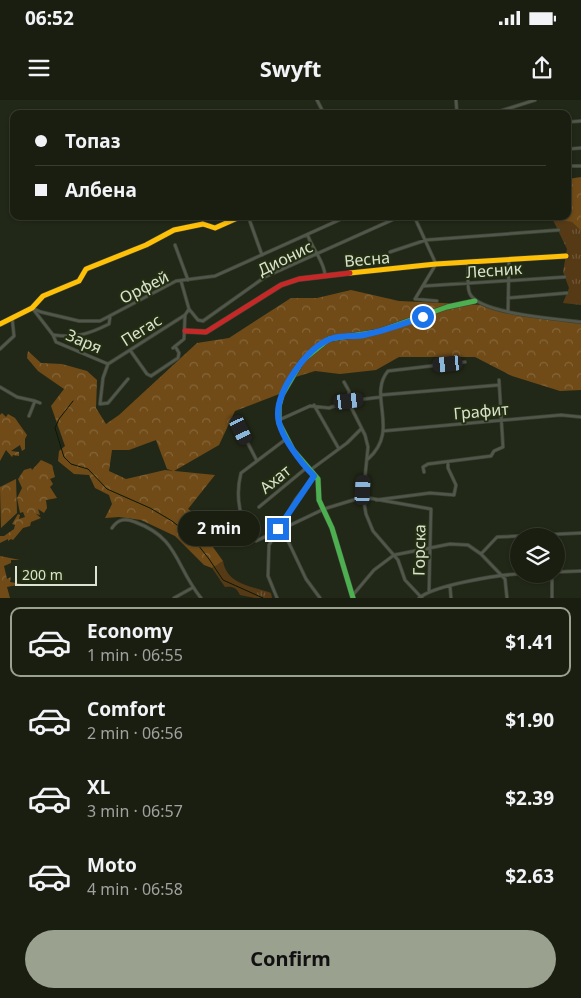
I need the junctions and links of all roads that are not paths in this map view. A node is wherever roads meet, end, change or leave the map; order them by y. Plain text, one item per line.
1 (535, 100) edge
2 (504, 110) edge
3 (233, 220) edge
4 (249, 220) edge
5 (340, 220) edge
6 (392, 220) edge
7 (416, 220) edge
8 (559, 230) dead end
9 (308, 236) junction
10 (426, 240) junction
11 (175, 245) dead end
12 (390, 252) dead end
13 (315, 255) junction
14 (262, 256) junction
15 (566, 256) dead end
16 (509, 259) junction
17 (468, 262) junction
18 (436, 264) junction
19 (325, 275) junction
20 (565, 277) dead end
21 (188, 280) junction
22 (508, 280) junction
23 (181, 281) junction
24 (469, 283) junction
25 (424, 286) junction
26 (566, 293) dead end
27 (508, 298) junction
28 (437, 301) dead end
29 (475, 301) junction
30 (32, 308) junction
31 (190, 309) junction
32 (508, 312) junction
33 (185, 315) junction
34 (12, 316) junction
35 (110, 317) junction
36 (581, 322) edge
37 (0, 324) edge
38 (185, 331) junction
39 (54, 336) junction
40 (0, 350) edge
41 (130, 350) junction
42 (465, 362) dead end
43 (108, 364) junction
44 (128, 380) dead end
45 (499, 380) dead end
46 (344, 382) dead end
47 (499, 385) junction
48 (0, 387) edge
49 (381, 396) junction
50 (35, 401) junction
51 (349, 401) junction
52 (40, 403) dead end
53 (314, 405) junction
54 (29, 416) dead end
55 (581, 416) edge
56 (279, 420) junction
57 (502, 420) junction
58 (361, 429) junction
59 (241, 430) dead end
60 (383, 431) junction
61 (286, 439) junction
62 (340, 449) junction
63 (366, 460) junction
64 (257, 461) junction
65 (448, 462) junction
66 (307, 470) junction
67 (424, 472) dead end
68 (314, 476) junction
69 (363, 497) junction
70 (375, 500) junction
71 (259, 507) dead end
72 (324, 509) junction
73 (280, 524) junction
74 (112, 528) dead end
75 (282, 529) junction
76 (581, 534) edge
77 (431, 547) junction
78 (481, 554) junction
79 (394, 555) junction
80 (581, 571) edge
81 (565, 572) edge
82 (510, 574) edge
83 (501, 575) junction
84 (552, 583) edge
85 (450, 586) junction
86 (193, 588) junction
87 (430, 591) junction
88 (352, 597) edge
89 (420, 597) edge
90 (174, 598) edge
91 (201, 598) edge
92 (278, 598) edge
93 (320, 598) edge
94 (451, 598) edge
95 (507, 598) edge
96 (552, 598) edge

1 - 2 street
3 - 30 street
4 - 14 street
5 - 9 street, Орфей
6 - 13 street, Дионис
7 - 10 street
8 - 10 street
9 - 13 street
9 - 14 street, Орфей
10 - 12 street
10 - 18 street
11 - 21 street
13 - 19 street
13 - 31 street, Дионис
14 - 21 street, Орфей
15 - 16 street, Весна
16 - 17 street, Весна
16 - 22 street
17 - 18 street, Весна
17 - 24 street
18 - 19 street, Весна
18 - 25 street
19 - 38 street, Весна
20 - 22 street, Лесник
21 - 23 street, Орфей
22 - 24 street, Лесник
22 - 27 street
23 - 31 street
23 - 35 street, Орфей
24 - 25 street, Лесник
24 - 29 street
25 - 28 street
26 - 27 street
27 - 32 street
29 - 32 street
29 - 56 street
30 - 34 street
30 - 35 street, Орфей
30 - 39 street, Заря
31 - 33 street, Пегас
32 - 36 street
33 - 38 street
33 - 41 street, Пегас
34 - 37 street
34 - 40 street
35 - 39 street, Заря
38 - 41 street
39 - 43 street, Заря
41 - 43 street, Пегас
42 - 49 street
43 - 44 street
45 - 47 street
46 - 51 street
47 - 49 street
47 - 57 street
48 - 50 street
49 - 51 street
49 - 60 street
50 - 52 street
50 - 54 street
51 - 53 street
51 - 58 street
53 - 56 street
53 - 62 street
55 - 57 street, Графит
56 - 61 street
57 - 60 street, Графит
57 - 65 street
58 - 62 street, Ахат
58 - 63 street
59 - 64 street
60 - 63 street
61 - 64 street
61 - 66 street
62 - 66 street, Ахат
63 - 69 street
64 - 73 street
65 - 67 street
65 - 70 street
66 - 68 street
66 - 71 street, Ахат
68 - 72 street
68 - 73 street
69 - 70 street
69 - 72 street
69 - 79 street
70 - 77 street, Горска
72 - 75 street
72 - 88 street
73 - 75 street
73 - 92 street
74 - 86 street
75 - 93 street
76 - 78 street
77 - 78 street
77 - 79 street
77 - 87 street, Горска
78 - 83 street
79 - 88 street
79 - 89 street
80 - 81 street
82 - 83 street
83 - 85 street
83 - 95 street
84 - 96 street
85 - 87 street
85 - 94 street
86 - 90 street
86 - 91 street
87 - 89 street

